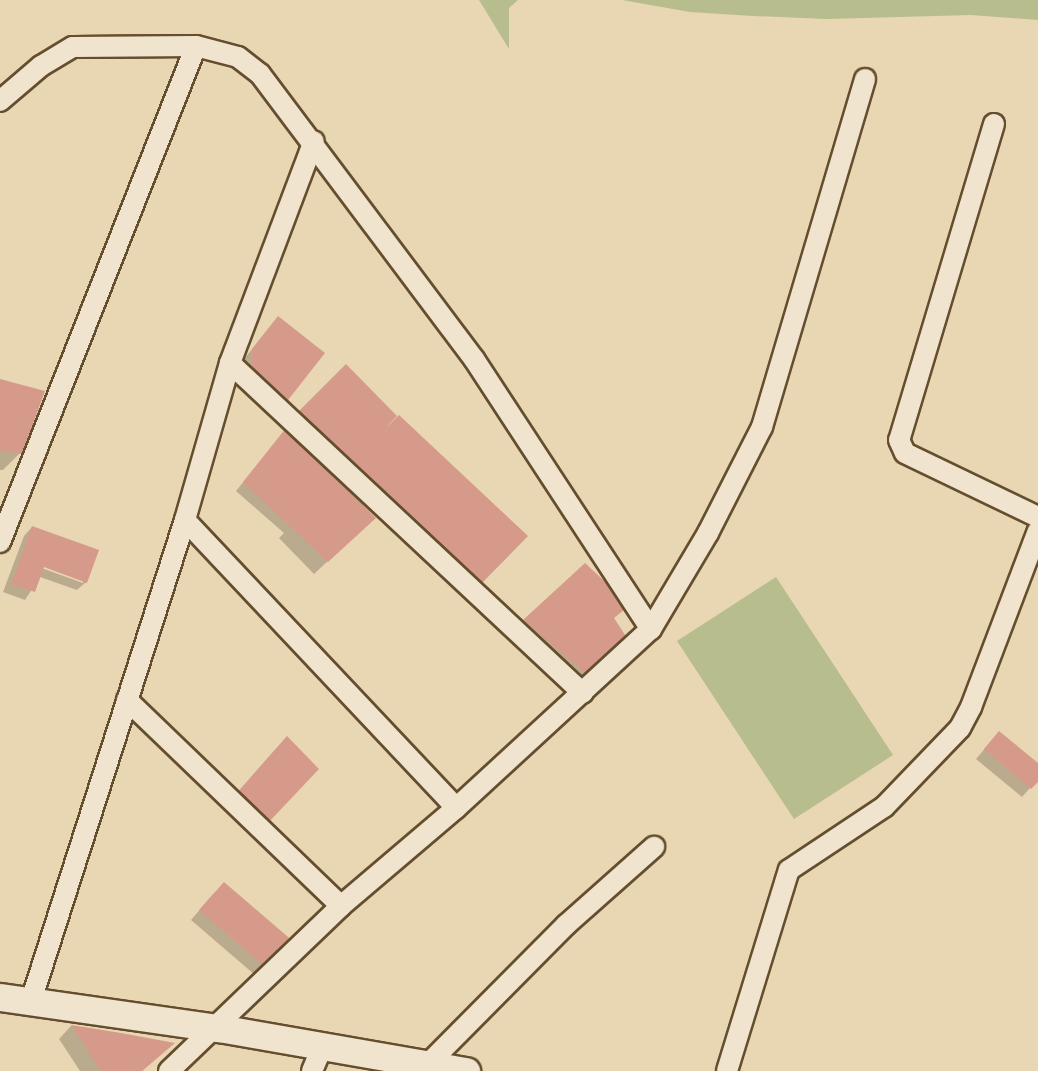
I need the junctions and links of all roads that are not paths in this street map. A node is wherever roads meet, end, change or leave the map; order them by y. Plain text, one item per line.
1 (196, 46) junction
2 (865, 79) dead end
3 (0, 101) edge
4 (994, 124) dead end
5 (314, 141) junction
6 (230, 363) junction
7 (1038, 517) edge
8 (185, 520) junction
9 (1038, 531) edge
10 (0, 542) edge
11 (651, 629) junction
12 (583, 693) junction
13 (127, 700) junction
14 (456, 808) junction
15 (654, 847) dead end
16 (341, 906) junction
17 (0, 997) edge
18 (31, 1001) junction
19 (219, 1028) junction
20 (323, 1045) junction
21 (428, 1064) junction
22 (169, 1071) edge
23 (312, 1071) edge
24 (466, 1071) edge
25 (727, 1071) edge

1 - 3 street
1 - 5 street
1 - 10 street
2 - 11 street
4 - 7 street
5 - 6 street
5 - 11 street
6 - 8 street
6 - 12 street
8 - 13 street
8 - 14 street
9 - 25 street
11 - 12 street
12 - 14 street
13 - 16 street
13 - 18 street
14 - 16 street
15 - 21 street
16 - 19 street
17 - 18 main road
18 - 19 main road
19 - 20 main road
19 - 22 street
20 - 21 main road
20 - 23 street
21 - 24 main road

